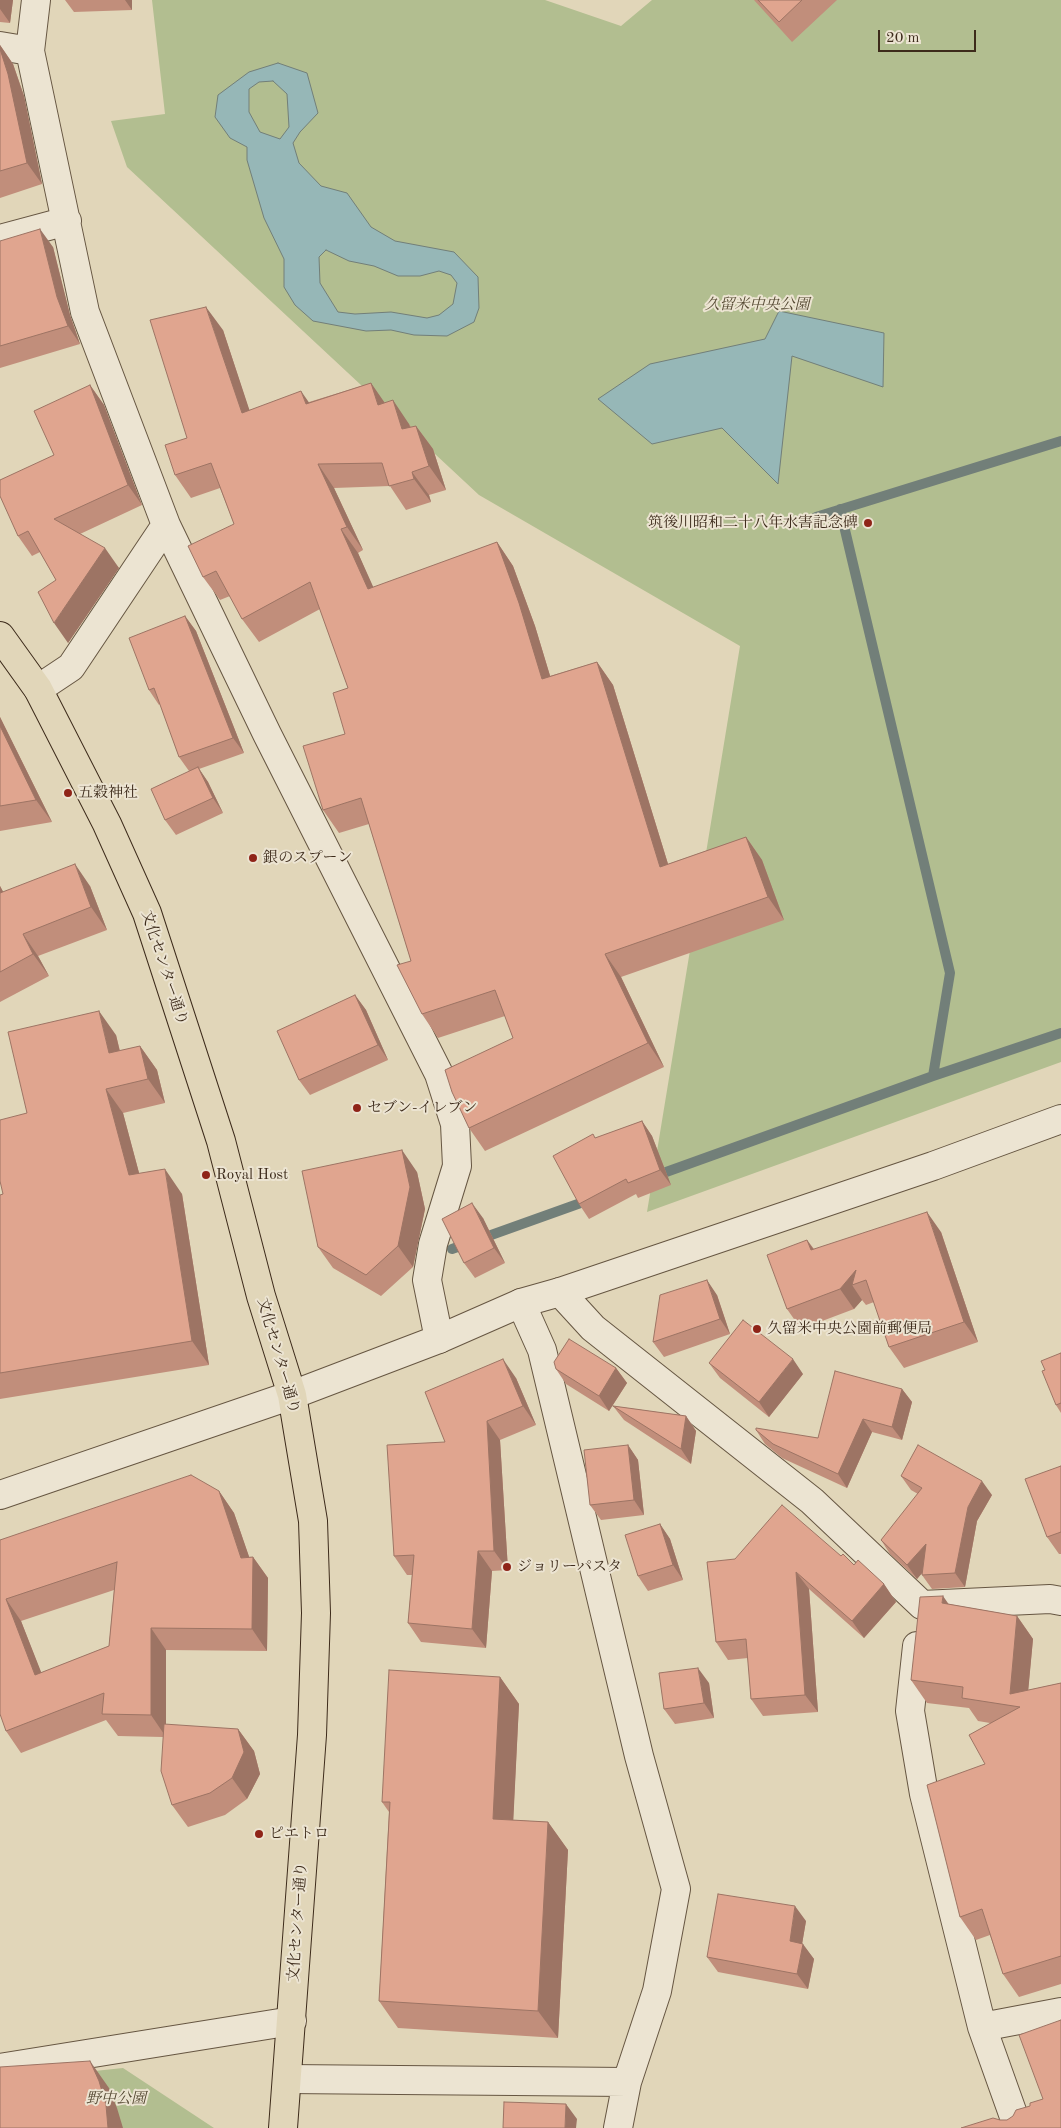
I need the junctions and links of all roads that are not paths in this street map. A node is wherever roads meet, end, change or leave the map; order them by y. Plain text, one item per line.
1 (36, 0) edge
2 (0, 46) edge
3 (30, 52) junction
4 (67, 221) junction
5 (0, 239) edge
6 (166, 525) junction
7 (0, 636) edge
8 (38, 689) junction
9 (1061, 1119) edge
10 (560, 1292) junction
11 (521, 1303) junction
12 (439, 1339) junction
13 (292, 1395) junction
14 (0, 1495) edge
15 (1057, 1593) edge
16 (922, 1605) junction
17 (1061, 2012) edge
18 (292, 2021) junction
19 (982, 2027) junction
20 (0, 2068) edge
21 (287, 2079) junction
22 (626, 2082) junction
23 (283, 2128) edge
24 (618, 2128) edge
25 (1018, 2128) edge

1 - 3 street
2 - 3 street
3 - 4 street
4 - 5 street
4 - 6 street
6 - 8 street
6 - 12 street
7 - 8 highway, 文化センター通り
8 - 13 highway, 文化センター通り
9 - 10 street
10 - 11 street
10 - 16 street
11 - 12 street
11 - 22 street
12 - 13 street
13 - 14 street
13 - 18 highway, 文化センター通り
15 - 16 street
16 - 19 street
17 - 19 street
18 - 20 street
18 - 21 highway, 文化センター通り
19 - 25 street
21 - 22 street
21 - 23 highway, 文化センター通り
22 - 24 street

